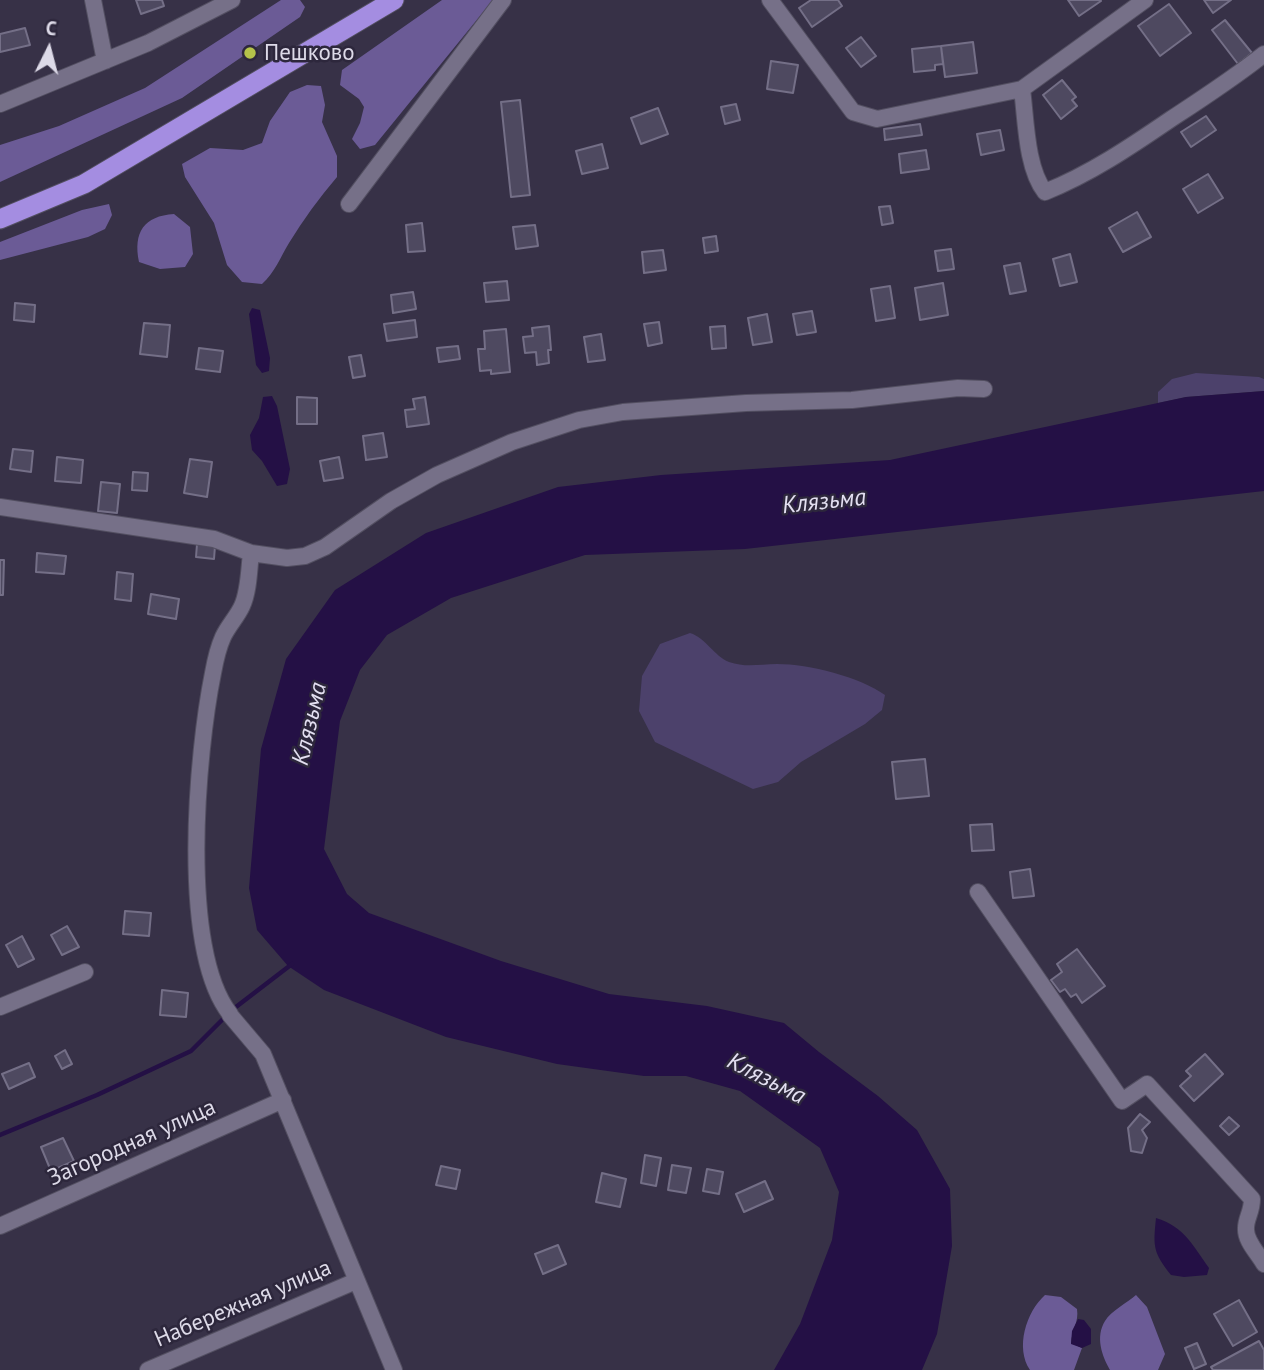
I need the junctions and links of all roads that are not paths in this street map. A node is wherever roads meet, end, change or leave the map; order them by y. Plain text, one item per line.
1 (93, 0) edge
2 (232, 0) edge
3 (394, 0) edge
4 (503, 0) edge
5 (770, 0) edge
6 (1145, 0) edge
7 (1264, 54) edge
8 (105, 61) junction
9 (1021, 89) junction
10 (0, 104) edge
11 (349, 204) dead end
12 (0, 219) edge
13 (984, 389) dead end
14 (0, 507) edge
15 (251, 553) junction
16 (978, 892) dead end
17 (85, 972) dead end
18 (0, 1007) edge
19 (283, 1100) junction
20 (0, 1226) edge
21 (1264, 1264) edge
22 (356, 1281) junction
23 (148, 1370) edge
24 (394, 1370) edge

1 - 8 street
2 - 8 street
3 - 12 highway
4 - 11 street
5 - 9 street
6 - 9 street
7 - 9 street
8 - 10 street
13 - 15 street
14 - 15 street
15 - 19 street
16 - 21 street
17 - 18 street
19 - 20 street, Загородная улица
19 - 22 street
22 - 23 street, Набережная улица
22 - 24 street

